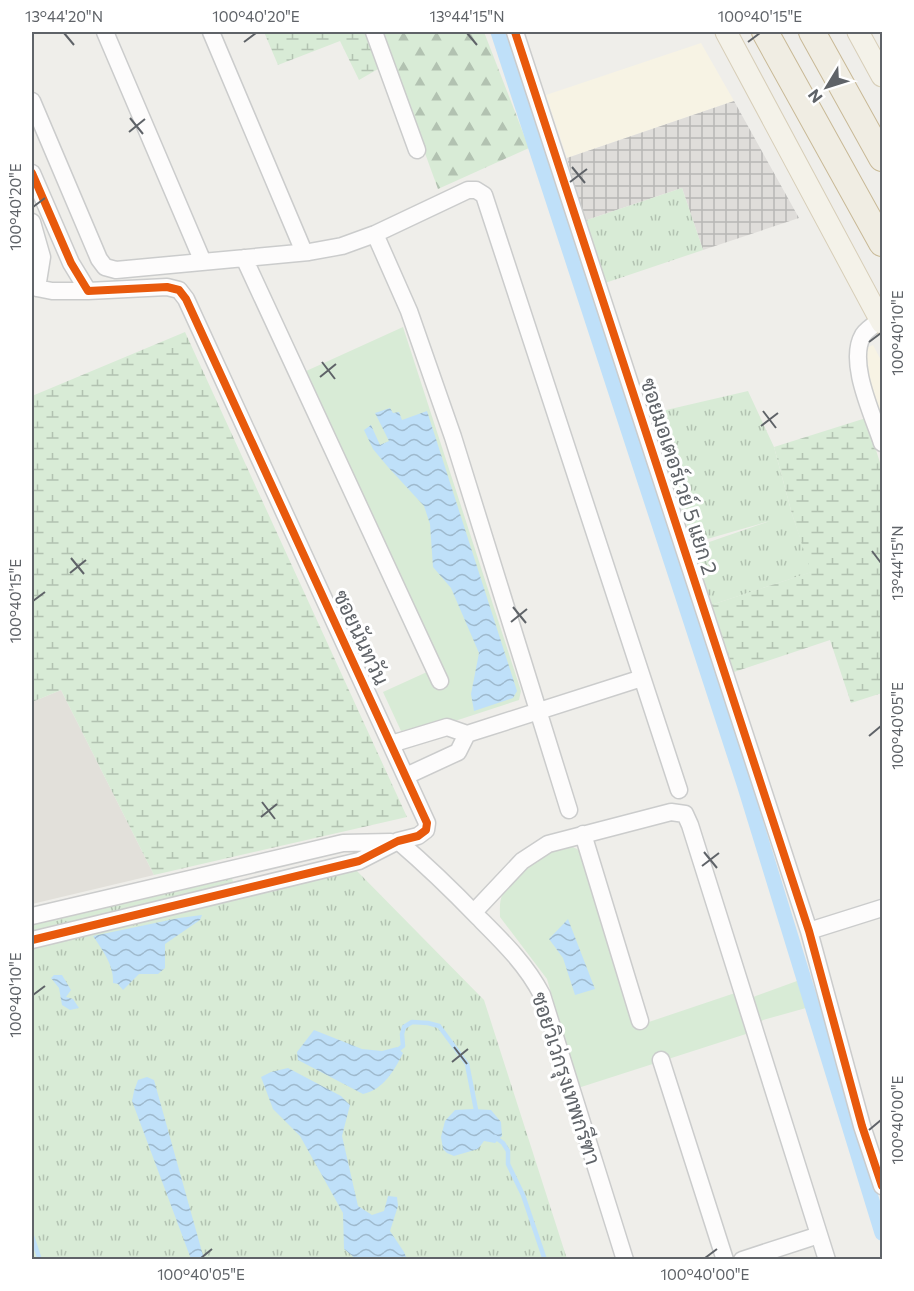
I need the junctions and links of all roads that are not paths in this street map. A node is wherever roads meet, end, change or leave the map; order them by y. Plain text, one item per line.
1 (105, 32) edge
2 (211, 32) edge
3 (374, 32) edge
4 (515, 32) edge
5 (726, 32) edge
6 (765, 32) edge
7 (812, 32) edge
8 (858, 32) edge
9 (882, 76) edge
10 (32, 101) edge
11 (417, 150) dead end
12 (882, 158) edge
13 (32, 173) edge
14 (32, 222) edge
15 (375, 234) junction
16 (882, 243) edge
17 (304, 252) junction
18 (244, 258) junction
19 (203, 262) junction
20 (34, 288) edge
21 (88, 291) junction
22 (882, 322) edge
23 (882, 443) edge
24 (642, 678) junction
25 (440, 681) dead end
26 (538, 711) junction
27 (467, 734) junction
28 (391, 744) junction
29 (406, 776) junction
30 (679, 790) dead end
31 (569, 810) dead end
32 (583, 834) junction
33 (398, 841) junction
34 (271, 860) junction
35 (275, 881) junction
36 (882, 908) edge
37 (474, 912) junction
38 (32, 916) edge
39 (809, 931) junction
40 (32, 940) edge
41 (640, 1022) dead end
42 (661, 1060) dead end
43 (882, 1186) edge
44 (819, 1235) junction
45 (625, 1260) edge
46 (724, 1260) edge
47 (742, 1260) edge
48 (827, 1260) edge

1 - 19 street
2 - 17 street
3 - 11 street
4 - 39 street, ซอยมอเตอร์เวย์ 5 แยก 2
5 - 22 main road
6 - 16 highway
7 - 12 highway
8 - 9 main road
10 - 19 street
13 - 21 street
14 - 20 street
15 - 17 street
15 - 24 street
15 - 26 street
17 - 18 street
18 - 19 street
18 - 25 street
20 - 21 street, ซอยนันทวัน
21 - 28 street, ซอยนันทวัน
22 - 23 street
24 - 26 street
24 - 30 street
26 - 27 street
26 - 31 street
27 - 28 street
27 - 29 street
28 - 29 street, ซอยนันทวัน
29 - 33 street, ซอยนันทวัน
32 - 37 street
32 - 41 street
32 - 44 street
33 - 34 street, ซอยนันทวัน
33 - 35 street, ซอยนันทวัน
33 - 37 street, ซอยวิเว่กรุงเทพกรีฑา
34 - 35 street
34 - 38 street, ซอยนันทวัน
35 - 40 street, ซอยนันทวัน
36 - 39 street
37 - 45 street, ซอยวิเว่กรุงเทพกรีฑา
39 - 43 street, ซอยมอเตอร์เวย์ 5 แยก 2
42 - 46 street
44 - 47 street
44 - 48 street

